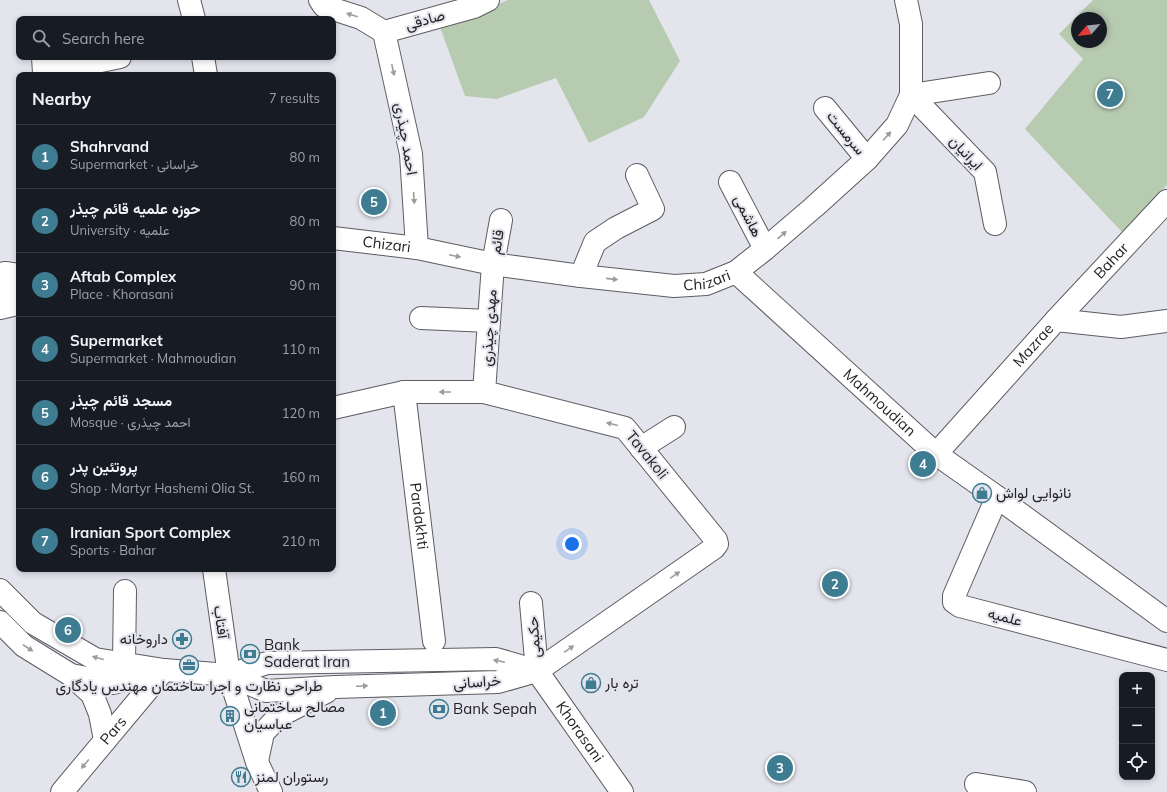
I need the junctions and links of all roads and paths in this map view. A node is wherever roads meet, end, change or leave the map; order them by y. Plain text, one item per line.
1 (189, 0) edge
2 (320, 0) edge
3 (488, 0) edge
4 (906, 0) edge
5 (193, 16) edge
6 (384, 32) junction
7 (43, 60) edge
8 (106, 60) edge
9 (204, 60) edge
10 (44, 72) edge
11 (49, 72) edge
12 (206, 72) edge
13 (989, 84) dead end
14 (911, 95) junction
15 (825, 108) dead end
16 (867, 159) junction
17 (637, 175) dead end
18 (730, 182) dead end
19 (1167, 201) edge
20 (500, 220) dead end
21 (995, 224) dead end
22 (336, 238) edge
23 (417, 248) junction
24 (765, 249) junction
25 (493, 264) junction
26 (736, 272) junction
27 (16, 275) edge
28 (581, 276) junction
29 (0, 308) edge
30 (421, 318) dead end
31 (1056, 320) junction
32 (489, 321) junction
33 (1167, 321) edge
34 (404, 392) junction
35 (484, 392) junction
36 (336, 407) edge
37 (674, 427) dead end
38 (642, 448) junction
39 (936, 454) junction
40 (997, 497) junction
41 (214, 572) edge
42 (0, 590) edge
43 (125, 591) dead end
44 (531, 603) dead end
45 (1167, 621) edge
46 (0, 622) edge
47 (434, 641) dead end
48 (1167, 660) edge
49 (124, 663) junction
50 (164, 670) junction
51 (537, 671) junction
52 (72, 675) junction
53 (229, 675) junction
54 (335, 687) junction
55 (105, 740) junction
56 (257, 762) junction
57 (976, 784) dead end
58 (62, 792) edge
59 (271, 792) edge
60 (622, 792) edge
61 (1025, 792) edge

1 - 5 street
6 -> 2 street
3 - 6 street, صادقی
4 - 14 street, Chizari
6 -> 23 street, احمد چیذری
7 - 10 street
8 - 11 street
9 - 12 street
13 - 14 street
16 -> 14 street, Chizari
14 - 21 street, ایرانیان
15 - 16 street, سرمست
24 -> 16 street, Chizari
17 - 28 street
18 - 24 street, هاشمی
19 - 31 street, Bahar
20 - 25 street, قائم
22 - 23 street, Chizari
23 -> 25 street, Chizari
24 - 26 street, Chizari
25 - 28 street, Chizari
25 - 32 street, مهدی چیذری
28 -> 26 street, Chizari
26 - 39 street, Mahmoudian
27 - 29 street
30 - 32 street
31 - 33 street, Mazrae
31 - 39 street, Mazrae
32 - 35 street, مهدی چیذری
35 -> 34 street, Tavakoli
34 - 36 street, Tavakoli
34 - 47 street, Pardakhti
38 -> 35 street, Tavakoli
37 - 38 street
51 -> 38 street, Tavakoli
39 - 40 street, Mahmoudian
40 - 45 street, Mahmoudian
40 - 48 street, علمیه
41 - 53 street, آفتاب
49 -> 42 street
43 - 49 street
44 - 51 street, حکیمی
46 -> 52 street
49 - 50 street
50 - 52 street
50 - 53 street
50 - 55 street, Pars
51 -> 53 street, خراسانی
54 -> 51 street, خراسانی
51 - 60 street, Khorasani
52 - 55 street
53 - 54 street, خراسانی
53 - 56 street, آفتاب
54 - 56 street
55 -> 58 street, Pars
56 - 59 street, آفتاب
57 - 61 street

